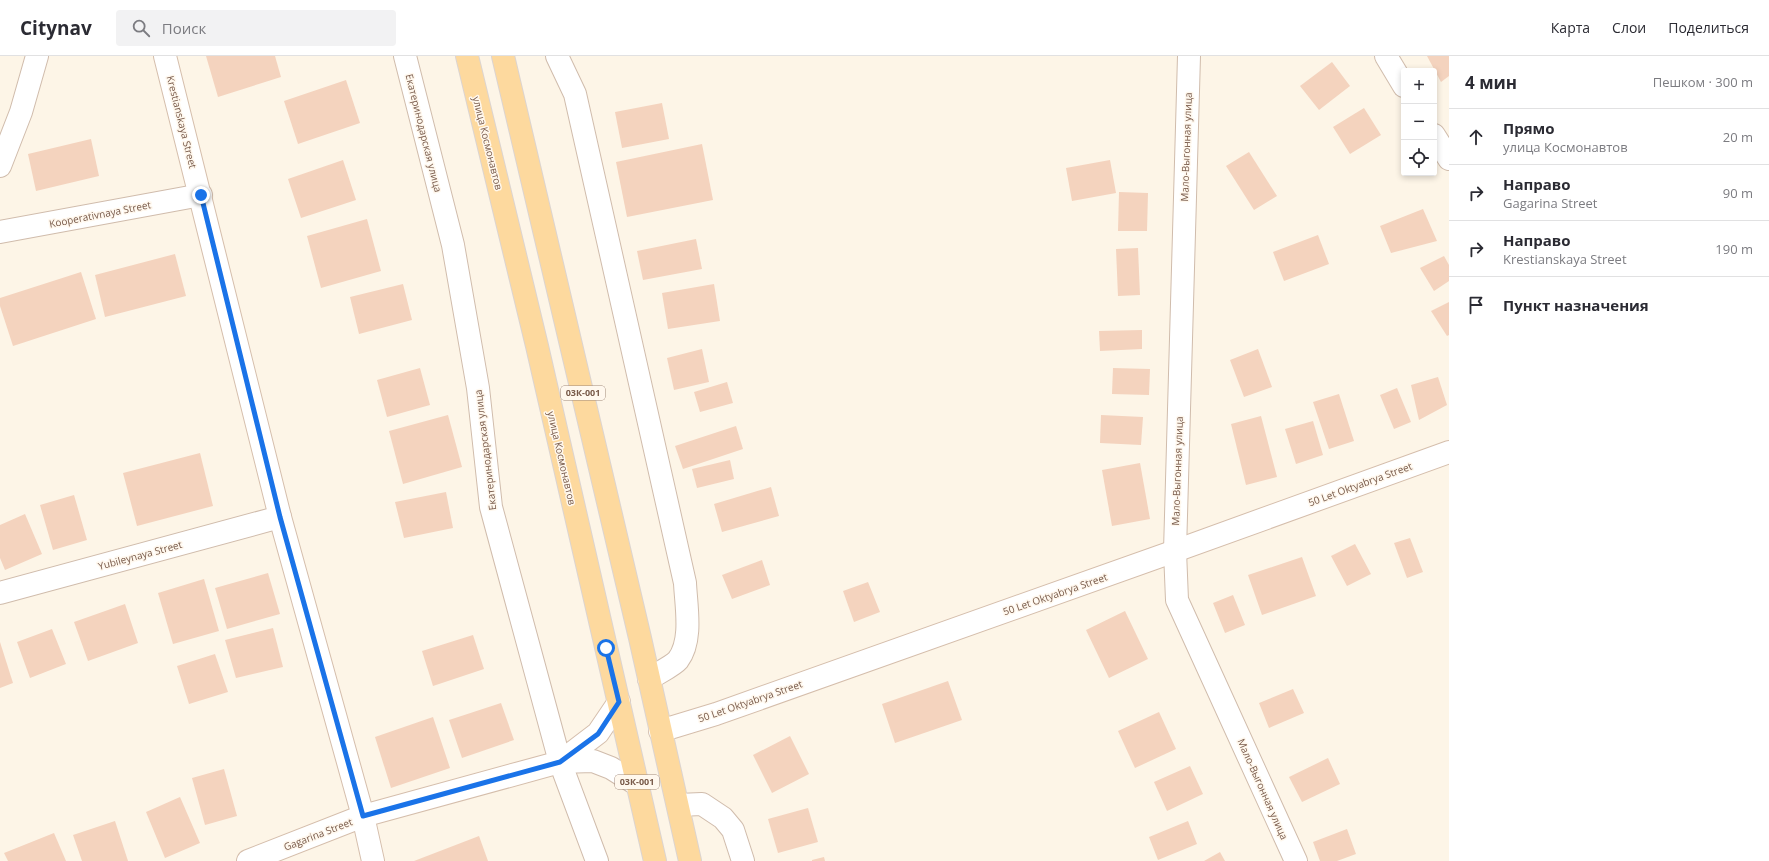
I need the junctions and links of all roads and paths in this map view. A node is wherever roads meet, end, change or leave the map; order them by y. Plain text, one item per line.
1 (37, 56) edge
2 (165, 56) edge
3 (405, 56) edge
4 (467, 56) edge
5 (503, 56) edge
6 (557, 56) edge
7 (1189, 56) edge
8 (1386, 56) edge
9 (1401, 81) edge
10 (1437, 139) edge
11 (1449, 159) edge
12 (0, 166) edge
13 (201, 195) junction
14 (0, 232) edge
15 (1449, 452) edge
16 (280, 517) junction
17 (1175, 551) junction
18 (0, 593) edge
19 (649, 679) junction
20 (619, 702) junction
21 (660, 731) junction
22 (560, 762) junction
23 (638, 785) junction
24 (678, 805) junction
25 (363, 816) junction
26 (248, 861) edge
27 (373, 861) edge
28 (597, 861) edge
29 (655, 861) edge
30 (690, 861) edge
31 (743, 861) edge
32 (1296, 861) edge

1 - 12 street
2 - 13 street, Krestianskaya Street
3 - 22 street, Екатеринодарская улица
4 - 20 main road, улица Космонавтов / 03К-001
5 - 19 main road, 03К-001
6 - 19 street
7 - 17 street, Мало-Выгонная улица
8 - 9 street
10 - 11 street
13 - 14 street, Kooperativnaya Street
13 - 16 street, Krestianskaya Street
15 - 17 street, 50 Let Oktyabrya Street
16 - 18 street, Yubileynaya Street
16 - 25 street, Krestianskaya Street
17 - 21 street, 50 Let Oktyabrya Street
17 - 32 street, Мало-Выгонная улица
19 - 21 main road, 03К-001
20 - 22 street, Gagarina Street
20 - 23 main road, улица Космонавтов / 03К-001
21 - 24 main road, 03К-001
22 - 23 street
22 - 25 street, Gagarina Street
22 - 28 street, Екатеринодарская улица
23 - 29 main road, улица Космонавтов / 03К-001
24 - 30 main road, 03К-001
24 - 31 street
25 - 26 street, Gagarina Street
25 - 27 street, Krestianskaya Street

